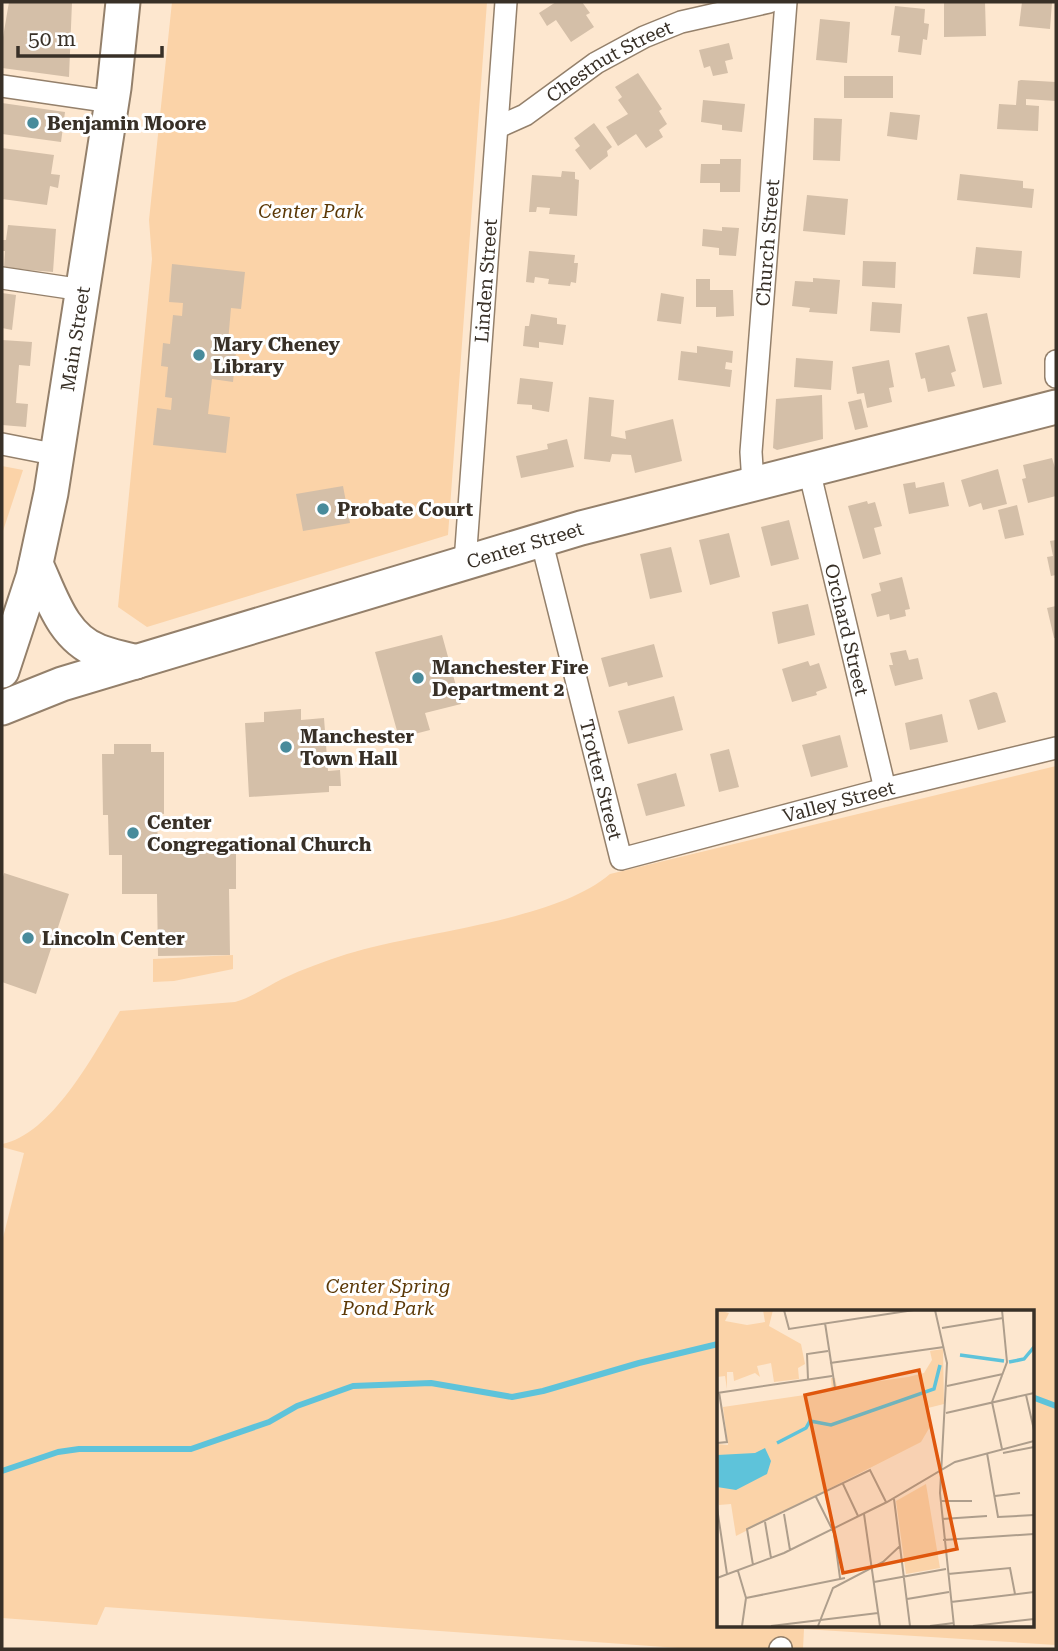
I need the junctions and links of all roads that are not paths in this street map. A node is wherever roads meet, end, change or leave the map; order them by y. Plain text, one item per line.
1 (123, 2) edge
2 (506, 2) edge
3 (769, 2) edge
4 (786, 2) edge
5 (2, 86) edge
6 (112, 102) junction
7 (498, 127) junction
8 (2, 278) edge
9 (83, 290) junction
10 (1056, 361) edge
11 (1056, 377) edge
12 (1056, 407) edge
13 (2, 444) edge
14 (58, 455) junction
15 (809, 470) junction
16 (752, 484) junction
17 (541, 539) junction
18 (465, 562) junction
19 (36, 564) junction
20 (136, 662) junction
21 (2, 671) edge
22 (2, 708) edge
23 (1056, 748) edge
24 (885, 789) junction
25 (621, 859) joint

1 - 6 main road, Main Street
2 - 7 street, Linden Street
3 - 7 street, Chestnut Street
4 - 16 street, Church Street
5 - 6 street
6 - 9 main road, Main Street
7 - 18 street, Linden Street
8 - 9 street
9 - 14 main road, Main Street
10 - 11 street
12 - 15 main road, Center Street
13 - 14 street
14 - 19 main road, Main Street
15 - 16 main road, Center Street
15 - 24 street, Orchard Street
16 - 17 main road, Center Street
17 - 18 main road, Center Street
17 - 25 street, Trotter Street
18 - 20 main road, Center Street
19 - 20 main road
19 - 21 main road, Main Street
20 - 22 main road, Center Street
23 - 24 street, Valley Street
24 - 25 street, Valley Street

